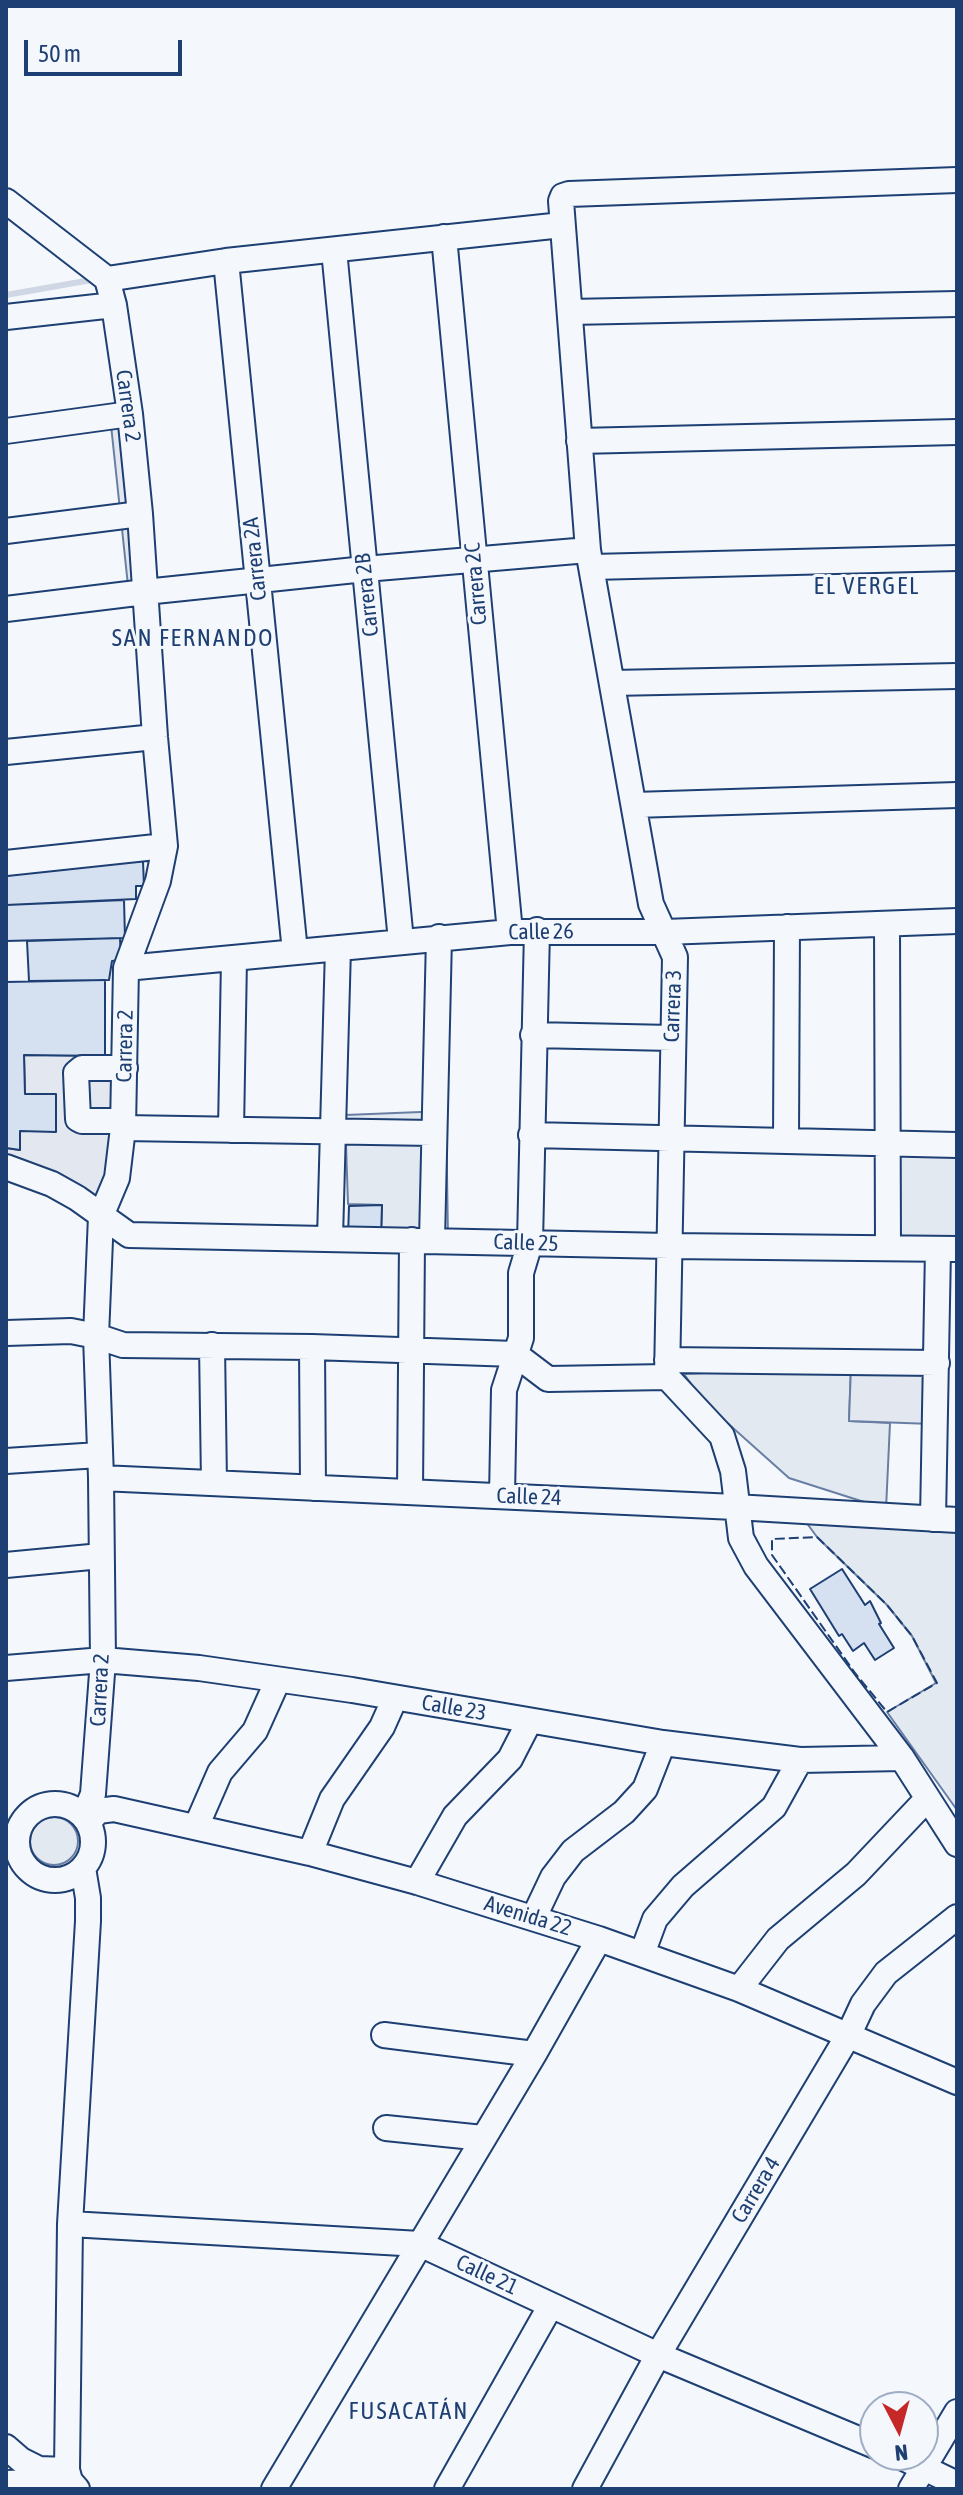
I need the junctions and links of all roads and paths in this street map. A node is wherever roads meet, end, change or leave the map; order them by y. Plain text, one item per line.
1 (957, 180) edge
2 (6, 201) edge
3 (562, 225) junction
4 (444, 237) junction
5 (334, 250) junction
6 (226, 261) junction
7 (107, 279) junction
8 (957, 304) edge
9 (114, 305) junction
10 (570, 312) junction
11 (6, 317) edge
12 (130, 414) junction
13 (6, 431) edge
14 (957, 432) edge
15 (579, 441) junction
16 (140, 514) junction
17 (6, 531) edge
18 (957, 558) edge
19 (474, 559) junction
20 (590, 559) junction
21 (365, 569) junction
22 (257, 582) junction
23 (145, 592) junction
24 (6, 609) edge
25 (957, 676) edge
26 (612, 683) junction
27 (155, 737) junction
28 (6, 752) edge
29 (957, 795) edge
30 (634, 805) junction
31 (165, 846) junction
32 (6, 863) edge
33 (957, 921) edge
34 (887, 924) junction
35 (787, 927) junction
36 (537, 930) junction
37 (510, 932) junction
38 (665, 932) junction
39 (439, 937) junction
40 (401, 941) junction
41 (338, 948) junction
42 (295, 952) junction
43 (234, 959) junction
44 (126, 968) junction
45 (533, 1035) junction
46 (672, 1038) junction
47 (125, 1068) junction
48 (123, 1125) junction
49 (231, 1130) junction
50 (333, 1131) junction
51 (433, 1133) junction
52 (531, 1135) junction
53 (671, 1137) junction
54 (786, 1140) junction
55 (888, 1143) junction
56 (957, 1145) edge
57 (6, 1167) edge
58 (101, 1216) junction
59 (330, 1238) junction
60 (422, 1240) junction
61 (530, 1243) junction
62 (669, 1246) junction
63 (888, 1248) junction
64 (947, 1249) edge
65 (6, 1333) edge
66 (96, 1336) junction
67 (212, 1345) junction
68 (312, 1347) junction
69 (411, 1350) junction
70 (515, 1354) junction
71 (937, 1363) junction
72 (667, 1368) junction
73 (946, 1418) edge
74 (6, 1461) edge
75 (100, 1466) junction
76 (214, 1483) junction
77 (313, 1488) junction
78 (410, 1492) junction
79 (502, 1496) junction
80 (735, 1507) junction
81 (945, 1520) edge
82 (101, 1556) junction
83 (6, 1565) edge
84 (103, 1660) junction
85 (6, 1668) edge
86 (278, 1680) junction
87 (395, 1698) junction
88 (529, 1722) junction
89 (663, 1743) junction
90 (902, 1758) junction
91 (800, 1760) junction
92 (927, 1799) junction
93 (16, 1810) edge
94 (86, 1819) junction
95 (196, 1827) junction
96 (957, 1844) edge
97 (310, 1853) junction
98 (15, 1868) edge
99 (83, 1868) junction
100 (417, 1882) junction
101 (534, 1917) junction
102 (957, 1917) edge
103 (599, 1939) junction
104 (642, 1954) junction
105 (739, 1989) junction
106 (849, 2034) junction
107 (384, 2035) dead end
108 (534, 2054) junction
109 (957, 2082) edge
110 (386, 2128) dead end
111 (483, 2138) junction
112 (70, 2224) junction
113 (420, 2244) junction
114 (551, 2305) junction
115 (658, 2355) junction
116 (957, 2412) edge
117 (859, 2439) edge
118 (939, 2441) edge
119 (6, 2447) edge
120 (921, 2471) edge
121 (933, 2471) edge
122 (71, 2480) edge
123 (6, 2483) edge
124 (957, 2484) edge
125 (274, 2489) edge
126 (447, 2489) edge
127 (585, 2489) edge
128 (911, 2489) edge

1 - 3 street, Carrera 3
2 - 7 street
3 - 4 street
3 - 10 street, Carrera 3
4 - 5 street
4 - 19 street, Carrera 2C
5 - 6 street
5 - 21 street, Carrera 2B
6 - 7 street
6 - 22 street, Carrera 2A
7 - 9 street, Carrera 2
8 - 10 street
9 - 11 street
9 - 12 street, Carrera 2
10 - 15 street, Carrera 3
12 - 13 street
12 - 16 street, Carrera 2
14 - 15 street
15 - 20 street, Carrera 3
16 - 17 street
16 - 23 street, Carrera 2
18 - 20 street
19 - 20 street
19 - 21 street
19 - 37 street, Carrera 2C
20 - 26 street, Carrera 3
21 - 22 street
21 - 40 street, Carrera 2B
22 - 23 street
22 - 42 street, Carrera 2A
23 - 24 street
23 - 27 street, Carrera 2
25 - 26 street
26 - 30 street, Carrera 3
27 - 28 street
27 - 31 street, Carrera 2
29 - 30 street
30 - 38 street, Carrera 3
31 - 32 street
31 - 44 street, Carrera 2
33 - 34 street, Calle 26
34 - 35 street, Calle 26
34 - 55 street
35 - 38 street, Calle 26
35 - 54 street
36 - 37 street, Calle 26
36 - 38 street, Calle 26
36 - 45 street
37 - 39 street, Calle 26
38 - 46 street, Carrera 3
39 - 40 street, Calle 26
39 - 51 street
40 - 41 street, Calle 26
41 - 42 street, Calle 26
41 - 50 street
42 - 43 street, Calle 26
43 - 44 street, Calle 26
43 - 49 street
44 - 47 street, Carrera 2
45 - 46 street
45 - 52 street
46 - 53 street, Carrera 3
47 - 48 street, Carrera 2
47 - 48 street
48 - 49 street
48 - 58 street, Carrera 2
49 - 50 street
50 - 51 street
50 - 59 street
51 - 60 street
52 - 53 street
52 - 61 street
53 - 54 street
53 - 62 street, Carrera 3
54 - 55 street
55 - 56 street
55 - 63 street
57 - 58 street, Calle 25
58 - 59 street, Calle 25
58 - 66 street, Carrera 2
59 - 60 street, Calle 25
60 - 61 street, Calle 25
60 - 69 street
61 - 62 street, Calle 25
61 - 70 street
62 - 63 street, Calle 25
62 - 72 street, Carrera 3
63 - 64 street, Calle 25
64 - 71 street
65 - 66 street
66 - 67 street
66 - 75 street, Carrera 2
67 - 68 street
67 - 76 street
68 - 69 street
68 - 77 street
69 - 70 street
69 - 78 street
70 - 72 street
70 - 79 street
71 - 72 street
71 - 73 street
72 - 80 street
73 - 81 street
74 - 75 street, Calle 24
75 - 76 street, Calle 24
75 - 82 street, Carrera 2
76 - 77 street, Calle 24
77 - 78 street, Calle 24
78 - 79 street, Calle 24
79 - 80 street, Calle 24
80 - 81 street, Calle 24
80 - 90 street
82 - 83 street
82 - 84 street, Carrera 2
84 - 85 street, Calle 23
84 - 86 street, Calle 23
84 - 94 street, Carrera 2
86 - 87 street, Calle 23
86 - 95 street
87 - 88 street, Calle 23
87 - 97 street
88 - 89 street, Calle 23
88 - 100 street
89 - 91 street, Calle 23
89 - 101 street
90 - 91 street, Calle 23
90 - 92 street
91 - 104 street
92 - 96 street
92 - 105 street
93 - 94 street
93 - 98 street
94 - 95 street, Avenida 22
94 - 99 street
95 - 97 street, Avenida 22
97 - 100 street, Avenida 22
98 - 99 street
99 - 112 street
100 - 101 street, Avenida 22
101 - 103 street, Avenida 22
102 - 106 street, Carrera 4
103 - 104 street, Avenida 22
103 - 108 street
104 - 105 street, Avenida 22
105 - 106 street, Avenida 22
106 - 109 street, Avenida 22
106 - 115 street, Carrera 4
107 - 108 street
108 - 111 street
110 - 111 street
111 - 113 street
112 - 113 street, Calle 21
112 - 122 street
113 - 114 street, Calle 21
113 - 125 street
114 - 115 street, Calle 21
114 - 126 street
115 - 117 street, Calle 21
115 - 127 street, Carrera 4
116 - 118 street
119 - 122 street
120 - 128 street
121 - 124 street
122 - 123 street

